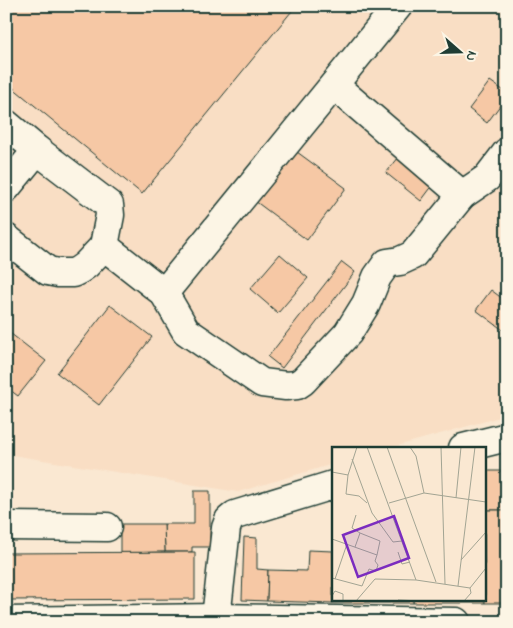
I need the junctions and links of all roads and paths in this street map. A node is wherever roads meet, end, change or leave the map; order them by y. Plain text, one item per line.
1 (391, 9) edge
2 (334, 85) junction
3 (6, 124) edge
4 (37, 150) junction
5 (507, 152) edge
6 (6, 188) edge
7 (462, 195) junction
8 (6, 238) edge
9 (104, 246) junction
10 (164, 293) junction
11 (507, 436) edge
12 (467, 447) edge
13 (332, 485) edge
14 (6, 526) edge
15 (107, 527) dead end
16 (216, 618) junction
17 (6, 620) edge
18 (456, 622) edge

1 - 2 street
2 - 7 street
2 - 10 street
3 - 4 street
4 - 6 street
4 - 9 street
5 - 7 street
7 - 10 street
8 - 9 street
9 - 10 street
11 - 12 street
13 - 16 street
14 - 15 street
16 - 17 street
16 - 18 street

